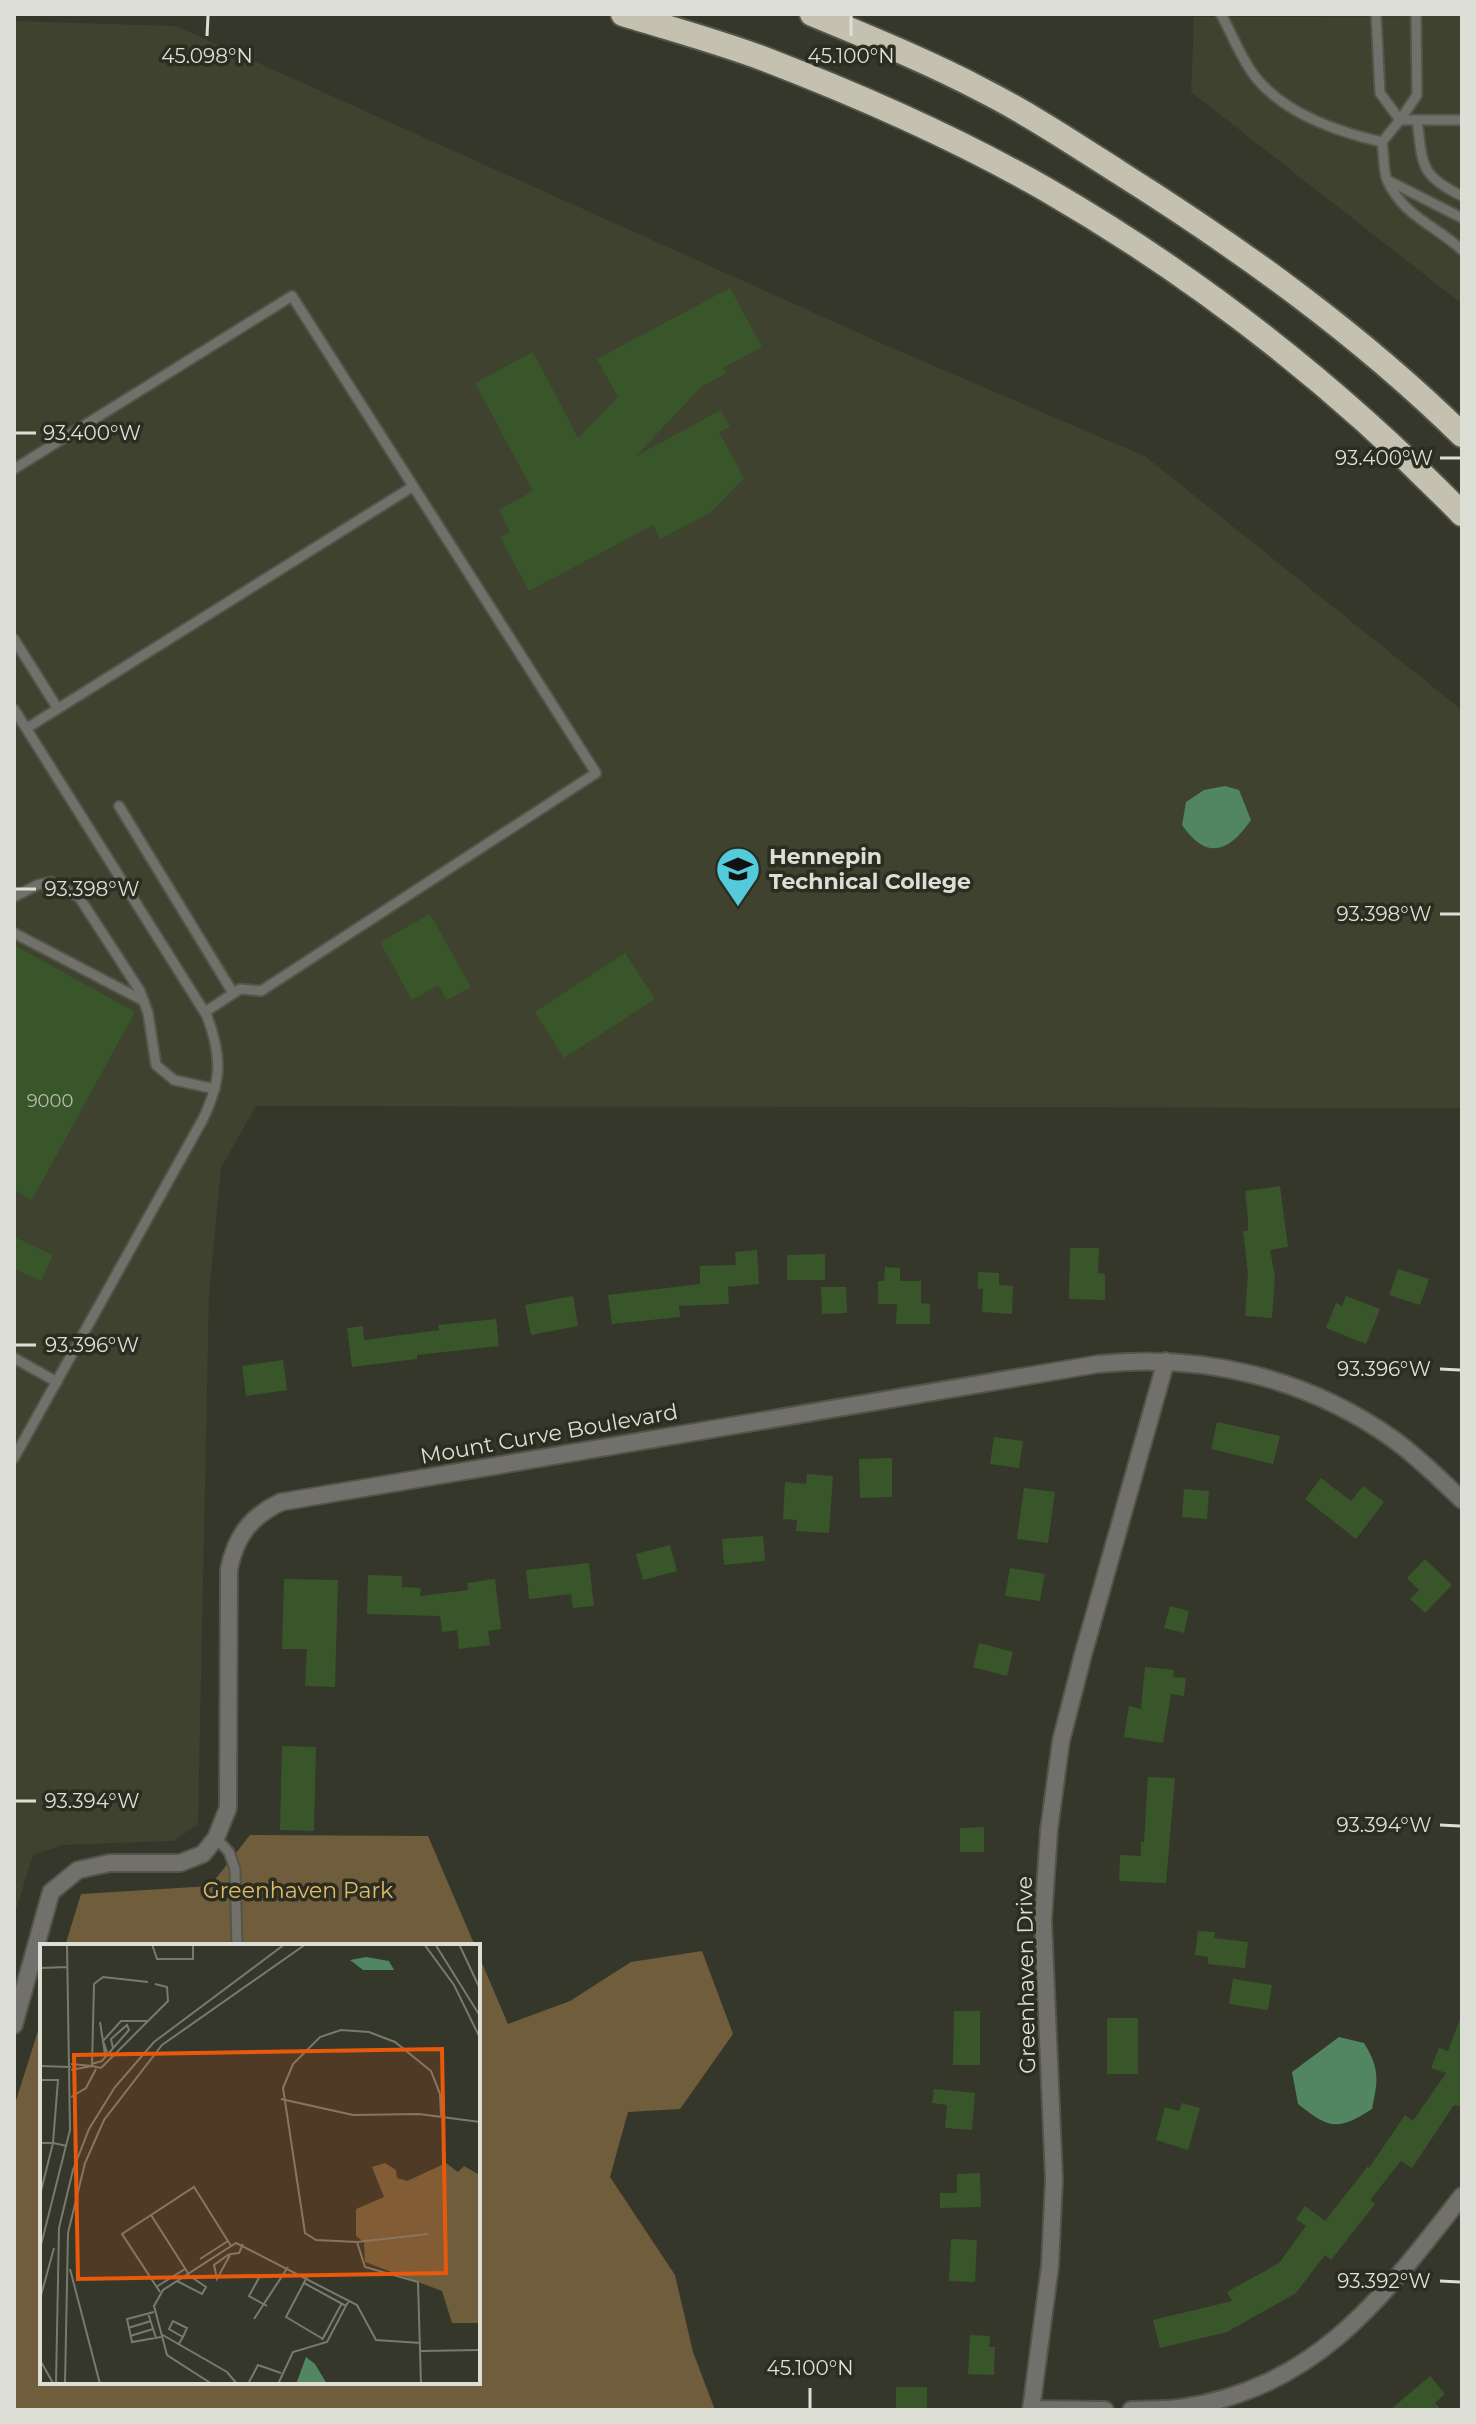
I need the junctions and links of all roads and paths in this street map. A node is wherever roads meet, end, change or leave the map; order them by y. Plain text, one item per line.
1 (623, 14) edge
2 (812, 14) edge
3 (1221, 14) edge
4 (1376, 14) edge
5 (1416, 14) edge
6 (1400, 120) junction
7 (1417, 120) junction
8 (1462, 120) edge
9 (1382, 142) junction
10 (1386, 179) junction
11 (1462, 196) edge
12 (1462, 218) edge
13 (1462, 250) edge
14 (1462, 435) edge
15 (14, 469) edge
16 (412, 487) junction
17 (1462, 514) edge
18 (14, 639) edge
19 (14, 709) edge
20 (58, 709) junction
21 (17, 722) edge
22 (27, 728) junction
23 (119, 806) dead end
24 (14, 897) edge
25 (14, 933) edge
26 (233, 993) junction
27 (144, 1001) junction
28 (205, 1012) junction
29 (215, 1089) junction
30 (14, 1358) edge
31 (1166, 1361) junction
32 (57, 1382) junction
33 (14, 1458) edge
34 (1462, 1500) edge
35 (216, 1838) junction
36 (237, 1944) edge
37 (14, 2025) edge
38 (1462, 2196) edge
39 (1031, 2410) edge
40 (1105, 2410) edge
41 (1131, 2410) edge

1 - 17 highway
2 - 14 highway
3 - 9 lane
4 - 6 lane
5 - 6 lane
6 - 7 lane
6 - 9 lane
7 - 8 lane
7 - 11 lane
9 - 10 lane
10 - 12 lane
10 - 13 lane
15 - 16 lane
16 - 20 lane
16 - 26 lane
18 - 20 lane
19 - 21 lane
20 - 22 lane
21 - 22 lane
22 - 28 lane
23 - 26 lane
24 - 27 lane
25 - 27 lane
26 - 28 lane
27 - 29 lane
28 - 29 lane
29 - 32 lane
30 - 32 lane
31 - 34 street, Mount Curve Boulevard
31 - 35 street, Mount Curve Boulevard
31 - 39 street, Greenhaven Drive
32 - 33 lane
35 - 36 lane
35 - 37 street
38 - 41 street
39 - 40 street

